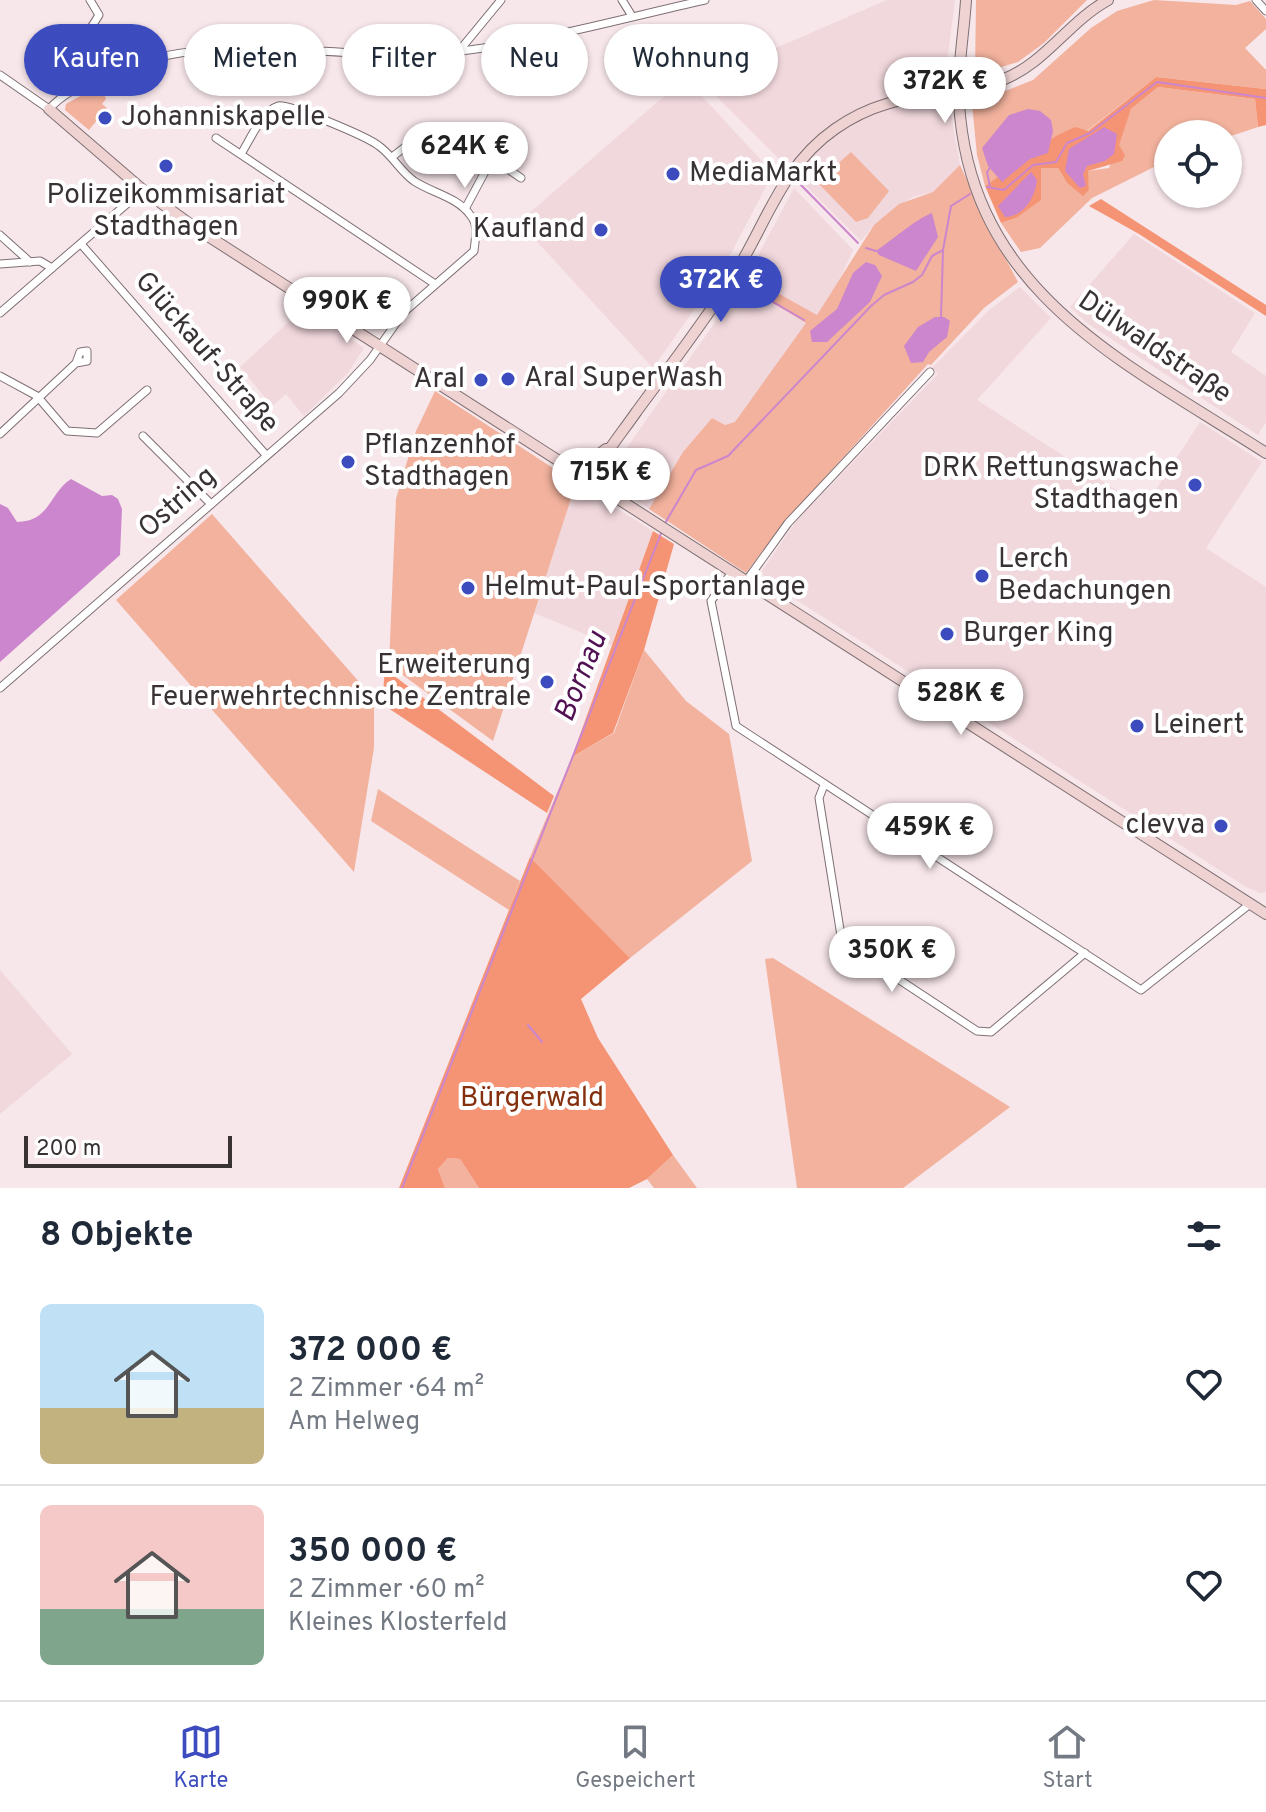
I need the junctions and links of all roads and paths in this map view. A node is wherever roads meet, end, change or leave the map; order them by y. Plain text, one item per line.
1 (90, 0) edge
2 (501, 0) edge
3 (622, 0) edge
4 (705, 0) edge
5 (966, 0) edge
6 (1108, 0) edge
7 (1256, 0) edge
8 (1266, 11) edge
9 (632, 16) junction
10 (93, 24) edge
11 (465, 44) edge
12 (465, 50) edge
13 (342, 51) edge
14 (168, 55) edge
15 (0, 75) edge
16 (959, 88) junction
17 (62, 96) edge
18 (49, 109) junction
19 (216, 138) dead end
20 (241, 154) junction
21 (392, 157) junction
22 (488, 166) junction
23 (521, 178) dead end
24 (143, 190) junction
25 (465, 209) junction
26 (0, 235) edge
27 (81, 244) junction
28 (30, 262) junction
29 (0, 264) edge
30 (52, 268) junction
31 (435, 284) junction
32 (0, 313) edge
33 (381, 346) junction
34 (76, 363) dead end
35 (930, 372) dead end
36 (0, 376) edge
37 (147, 390) dead end
38 (37, 396) junction
39 (0, 434) edge
40 (143, 436) dead end
41 (618, 438) junction
42 (1266, 453) edge
43 (266, 455) junction
44 (559, 462) junction
45 (589, 482) junction
46 (211, 504) junction
47 (733, 571) junction
48 (747, 580) junction
49 (0, 688) edge
50 (824, 785) junction
51 (1260, 907) edge
52 (1085, 953) junction

1 - 10 street
2 - 11 street
3 - 9 street
4 - 9 street
5 - 16 main road, Dülwaldstraße
6 - 16 main road
7 - 8 street
9 - 12 street
13 - 14 street
15 - 18 street
16 - 41 main road
16 - 42 main road, Dülwaldstraße
17 - 18 street
18 - 24 main road
19 - 20 street
20 - 21 street
20 - 31 street
21 - 22 street
21 - 25 street
22 - 23 street
22 - 25 street
24 - 27 street
24 - 33 main road
25 - 31 street, Ostring
26 - 28 street
27 - 30 street
27 - 43 street, Glückauf-Straße
28 - 29 street
28 - 30 street
30 - 32 street
31 - 33 street, Ostring
33 - 43 street, Ostring
33 - 44 main road
34 - 38 street
35 - 48 street
36 - 38 street
37 - 38 street
38 - 39 street
40 - 46 street
41 - 44 main road
41 - 45 main road
43 - 46 street, Ostring
44 - 45 main road
45 - 47 main road
46 - 49 street, Ostring
47 - 48 main road
47 - 50 street
48 - 51 main road
50 - 52 street
50 - 52 street
51 - 52 street

